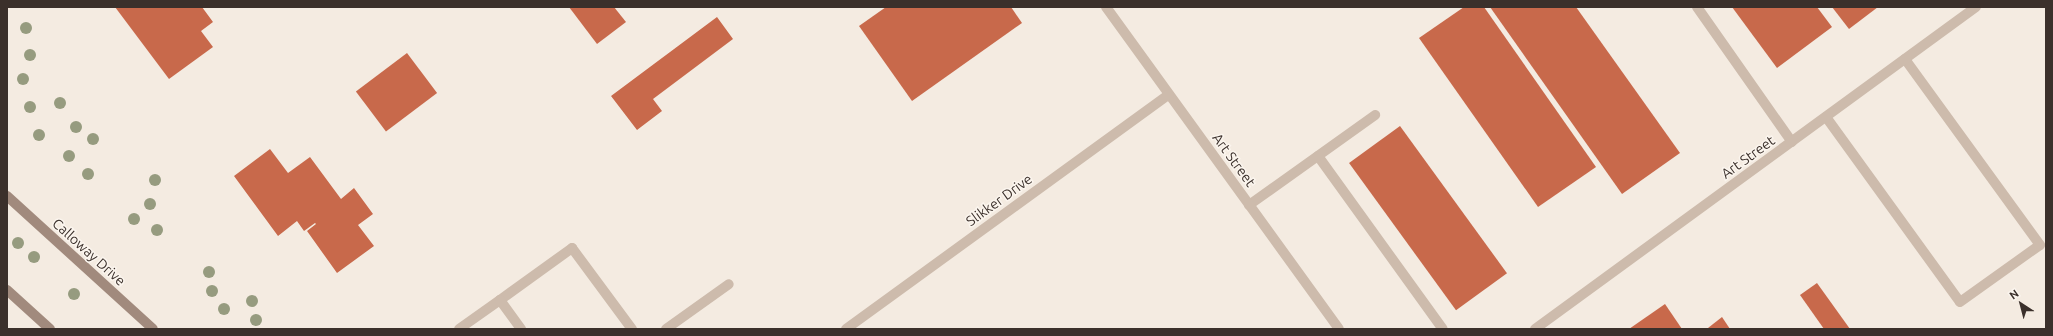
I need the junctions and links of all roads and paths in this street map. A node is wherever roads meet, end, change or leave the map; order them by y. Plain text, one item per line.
1 (1106, 7) edge
2 (1697, 7) edge
3 (1976, 7) edge
4 (1905, 59) junction
5 (1169, 94) junction
6 (1375, 115) dead end
7 (1826, 117) junction
8 (1792, 142) junction
9 (1318, 156) junction
10 (7, 196) edge
11 (1249, 205) junction
12 (729, 284) dead end
13 (7, 290) edge
14 (500, 300) junction
15 (50, 329) edge
16 (153, 329) edge
17 (459, 329) edge
18 (521, 329) edge
19 (632, 329) edge
20 (666, 329) edge
21 (846, 329) edge
22 (1338, 329) edge
23 (1443, 329) edge
24 (1535, 329) edge

1 - 5 street, Art Street
2 - 8 street
3 - 4 street, Art Street
4 - 7 street, Art Street
4 - 7 street
5 - 11 street, Art Street
5 - 21 street, Slikker Drive
6 - 9 street
7 - 8 street, Art Street
8 - 24 street, Art Street
9 - 11 street
9 - 23 street
10 - 16 main road, Calloway Drive
11 - 22 street, Art Street
12 - 20 street
13 - 15 main road
14 - 17 street
14 - 18 street
14 - 19 street

